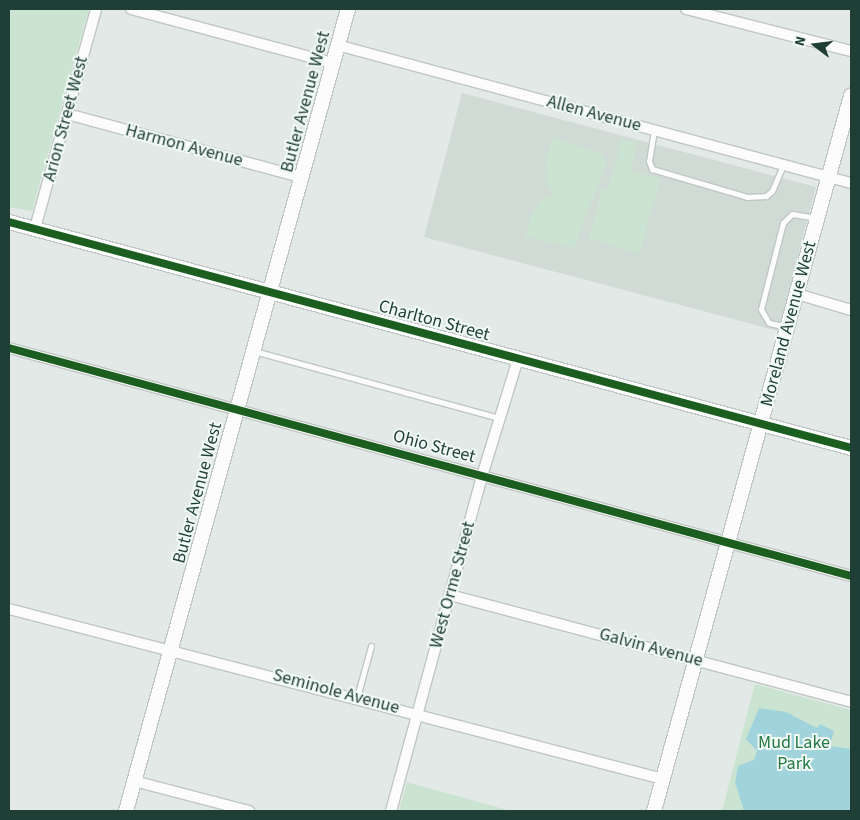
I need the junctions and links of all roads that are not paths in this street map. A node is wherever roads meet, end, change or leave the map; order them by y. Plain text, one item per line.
1 (96, 9) edge
2 (131, 9) edge
3 (348, 9) edge
4 (686, 9) edge
5 (337, 45) junction
6 (851, 51) edge
7 (333, 63) junction
8 (851, 96) edge
9 (67, 114) junction
10 (654, 130) junction
11 (783, 165) junction
12 (301, 177) junction
13 (829, 177) junction
14 (851, 184) edge
15 (818, 218) junction
16 (9, 222) edge
17 (35, 228) junction
18 (269, 291) junction
19 (798, 294) junction
20 (851, 310) edge
21 (788, 328) junction
22 (9, 348) edge
23 (253, 351) junction
24 (518, 359) junction
25 (236, 410) junction
26 (500, 418) junction
27 (762, 424) junction
28 (851, 448) edge
29 (482, 476) junction
30 (729, 542) junction
31 (851, 576) edge
32 (450, 595) junction
33 (9, 609) edge
34 (371, 646) dead end
35 (171, 649) junction
36 (696, 660) junction
37 (357, 697) junction
38 (851, 702) edge
39 (419, 714) junction
40 (663, 779) junction
41 (134, 780) junction
42 (126, 811) edge
43 (249, 811) edge
44 (391, 811) edge
45 (654, 811) edge

1 - 9 street, Arion Street West
2 - 7 street
3 - 5 street, Butler Avenue West
4 - 6 street
5 - 7 street, Butler Avenue West
5 - 10 street, Allen Avenue
7 - 12 street, Butler Avenue West
8 - 13 street, Moreland Avenue West
9 - 12 street, Harmon Avenue
9 - 17 street, Arion Street West
10 - 11 street, Allen Avenue
10 - 11 lane
11 - 13 street, Allen Avenue
12 - 18 street, Butler Avenue West
13 - 14 street, Allen Avenue
13 - 15 street, Moreland Avenue West
15 - 19 street, Moreland Avenue West
15 - 21 lane
16 - 17 street, Charlton Street
17 - 18 street, Charlton Street
18 - 23 street, Butler Avenue West
18 - 24 street, Charlton Street
19 - 20 street
19 - 21 street, Moreland Avenue West
21 - 27 street, Moreland Avenue West
22 - 25 street, Ohio Street
23 - 25 street, Butler Avenue West
23 - 26 lane
24 - 26 street, West Orme Street
24 - 27 street, Charlton Street
25 - 29 street, Ohio Street
25 - 35 street, Butler Avenue West
26 - 29 street, West Orme Street
27 - 28 street, Charlton Street
27 - 30 street, Moreland Avenue West
29 - 30 street, Ohio Street
29 - 32 street, West Orme Street
30 - 31 street, Ohio Street
30 - 36 street, Moreland Avenue West
32 - 36 street, Galvin Avenue
32 - 39 street, West Orme Street
33 - 35 street, Seminole Avenue
34 - 37 lane
35 - 37 street, Seminole Avenue
35 - 41 street, Butler Avenue West
36 - 38 street, Galvin Avenue
36 - 40 street, Moreland Avenue West
37 - 39 street, Seminole Avenue
39 - 40 street, Seminole Avenue
39 - 44 street, West Orme Street
40 - 45 street, Moreland Avenue West
41 - 42 street, Butler Avenue West
41 - 43 street

